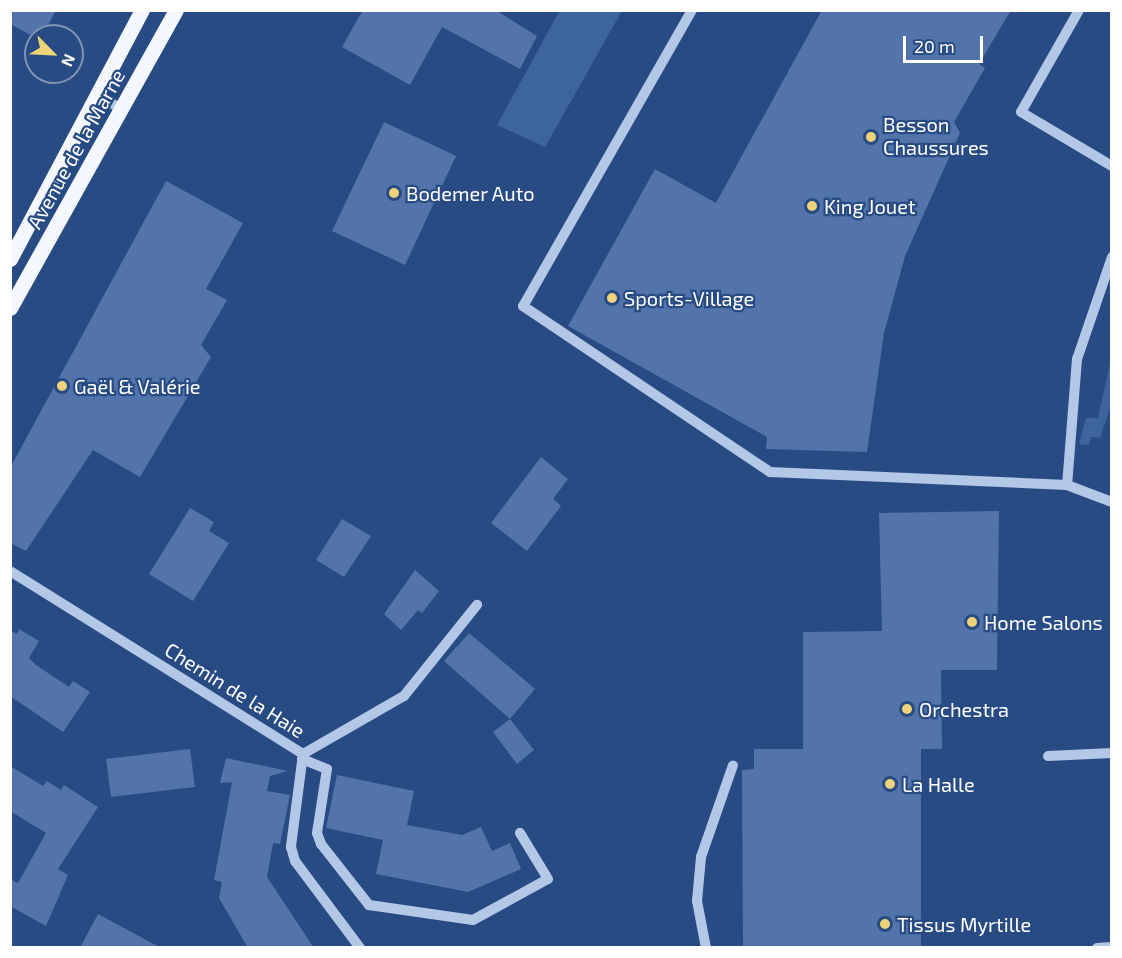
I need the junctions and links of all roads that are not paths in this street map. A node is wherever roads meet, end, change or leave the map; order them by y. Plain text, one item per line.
1 (142, 10) edge
2 (176, 10) edge
3 (692, 10) edge
4 (1078, 10) edge
5 (101, 92) junction
6 (123, 109) junction
7 (1112, 166) edge
8 (1112, 257) edge
9 (10, 259) edge
10 (10, 308) edge
11 (1067, 485) junction
12 (1112, 502) edge
13 (10, 571) edge
14 (477, 605) dead end
15 (1112, 753) edge
16 (1048, 756) dead end
17 (302, 757) junction
18 (733, 765) dead end
19 (520, 833) dead end
20 (1112, 947) edge
21 (360, 948) edge
22 (706, 948) edge
23 (1097, 948) edge

1 - 5 main road, Avenue de la Marne
2 - 6 main road, Avenue de la Marne
3 - 11 street
4 - 7 street
5 - 6 street
5 - 9 main road, Avenue de la Marne
6 - 10 main road, Avenue de la Marne
8 - 11 street
11 - 12 street
13 - 17 street, Chemin de la Haie
14 - 17 street, Chemin de la Haie
15 - 16 street
17 - 19 street
17 - 21 street
18 - 22 street
20 - 23 street

